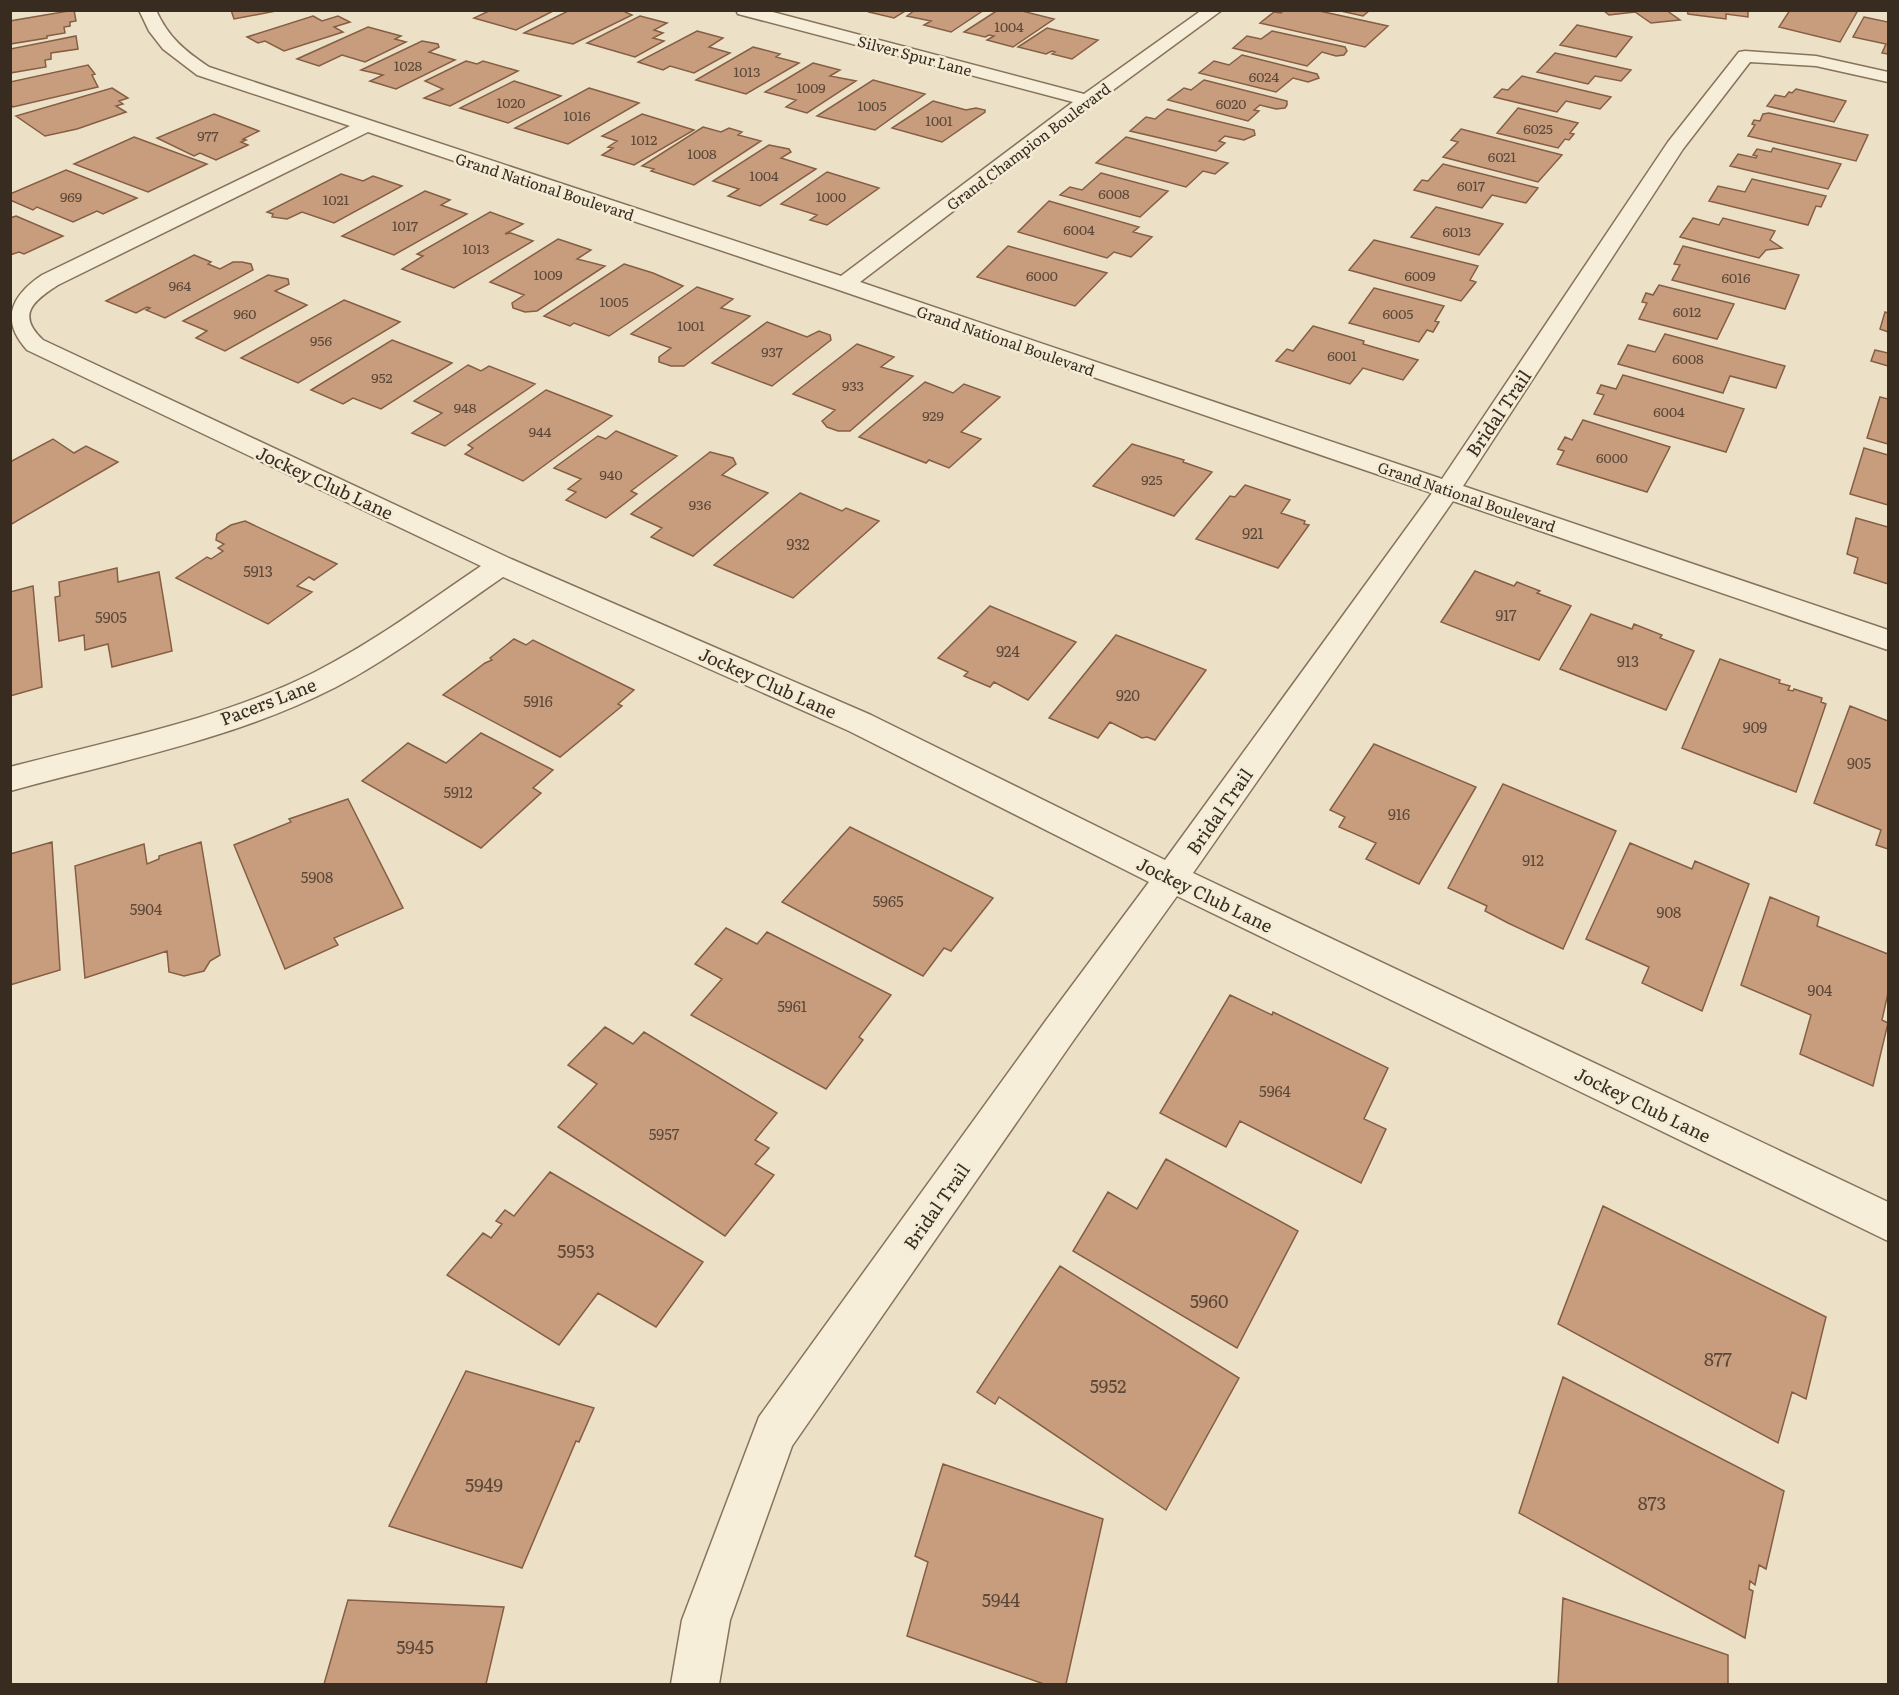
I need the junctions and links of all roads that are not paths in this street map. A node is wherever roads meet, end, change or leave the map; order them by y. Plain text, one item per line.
1 (147, 10) edge
2 (744, 10) edge
3 (1214, 10) edge
4 (1888, 77) edge
5 (1087, 100) junction
6 (365, 126) junction
7 (844, 284) junction
8 (1448, 489) junction
9 (501, 565) junction
10 (1888, 640) edge
11 (10, 779) edge
12 (1171, 878) junction
13 (1888, 1222) edge
14 (695, 1684) edge

1 - 6 street, Grand National Boulevard
2 - 5 street, Silver Spur Lane
3 - 5 street, Grand Champion Boulevard
4 - 8 street, Bridal Trail
5 - 7 street, Grand Champion Boulevard
6 - 7 street, Grand National Boulevard
6 - 9 street, Jockey Club Lane
7 - 8 street, Grand National Boulevard
8 - 10 street, Grand National Boulevard
8 - 12 street, Bridal Trail
9 - 11 street, Pacers Lane
9 - 12 street, Jockey Club Lane
12 - 13 street, Jockey Club Lane
12 - 14 street, Bridal Trail

